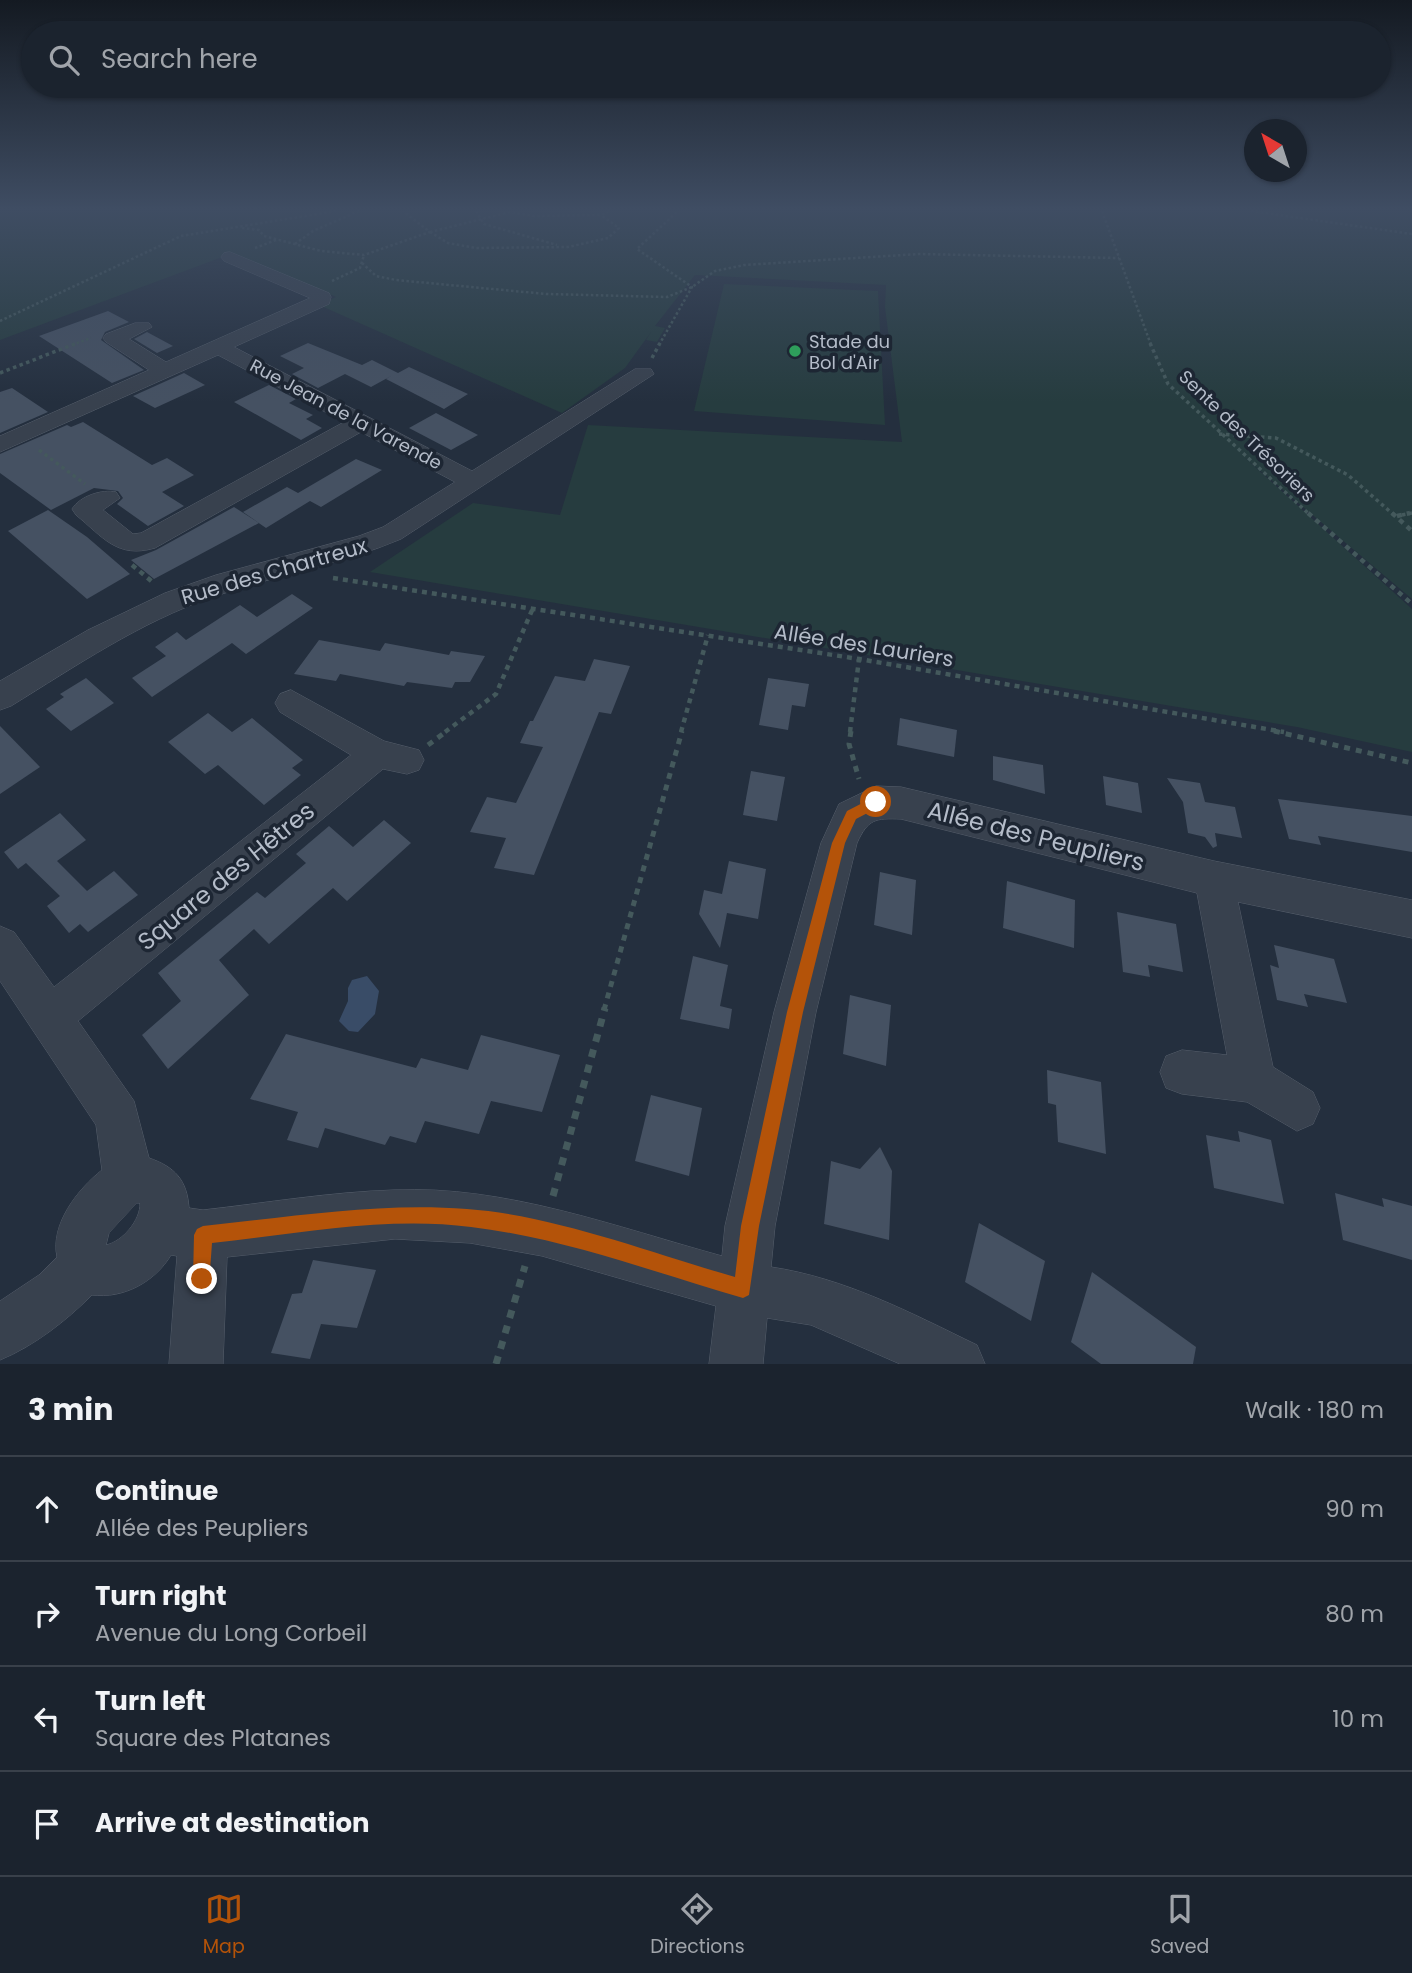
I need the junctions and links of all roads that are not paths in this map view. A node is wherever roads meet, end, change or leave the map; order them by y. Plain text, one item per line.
1 (271, 275) edge
2 (142, 327) dead end
3 (219, 348) junction
4 (166, 371) junction
5 (643, 374) road end
6 (362, 422) junction
7 (0, 445) edge
8 (472, 481) junction
9 (100, 494) road end
10 (0, 698) edge
11 (291, 703) dead end
12 (1214, 880) junction
13 (1412, 919) edge
14 (0, 946) edge
15 (50, 1017) junction
16 (1182, 1072) dead end
17 (1254, 1080) junction
18 (1297, 1108) dead end
19 (126, 1182) junction
20 (181, 1232) junction
21 (87, 1264) junction
22 (743, 1289) junction
23 (0, 1332) edge
24 (196, 1364) edge
25 (736, 1364) edge
26 (958, 1364) edge

1 - 3 street
2 - 4 street
3 - 4 street
3 - 6 street, Rue Jean de la Varende
4 - 7 street
5 - 8 street, Rue des Chartreux
6 - 8 street, Rue Jean de la Varende
6 - 9 street
8 - 10 street, Rue des Chartreux
11 - 15 street, Square des Hêtres
12 - 13 street, Allée des Peupliers
12 - 17 street
12 - 22 street, Allée des Peupliers
14 - 15 street
15 - 19 street
16 - 17 street
17 - 18 street
19 - 20 street
19 - 21 street
20 - 21 street
20 - 22 street
20 - 24 street
21 - 23 street
22 - 25 street, Allée des Peupliers
22 - 26 street

